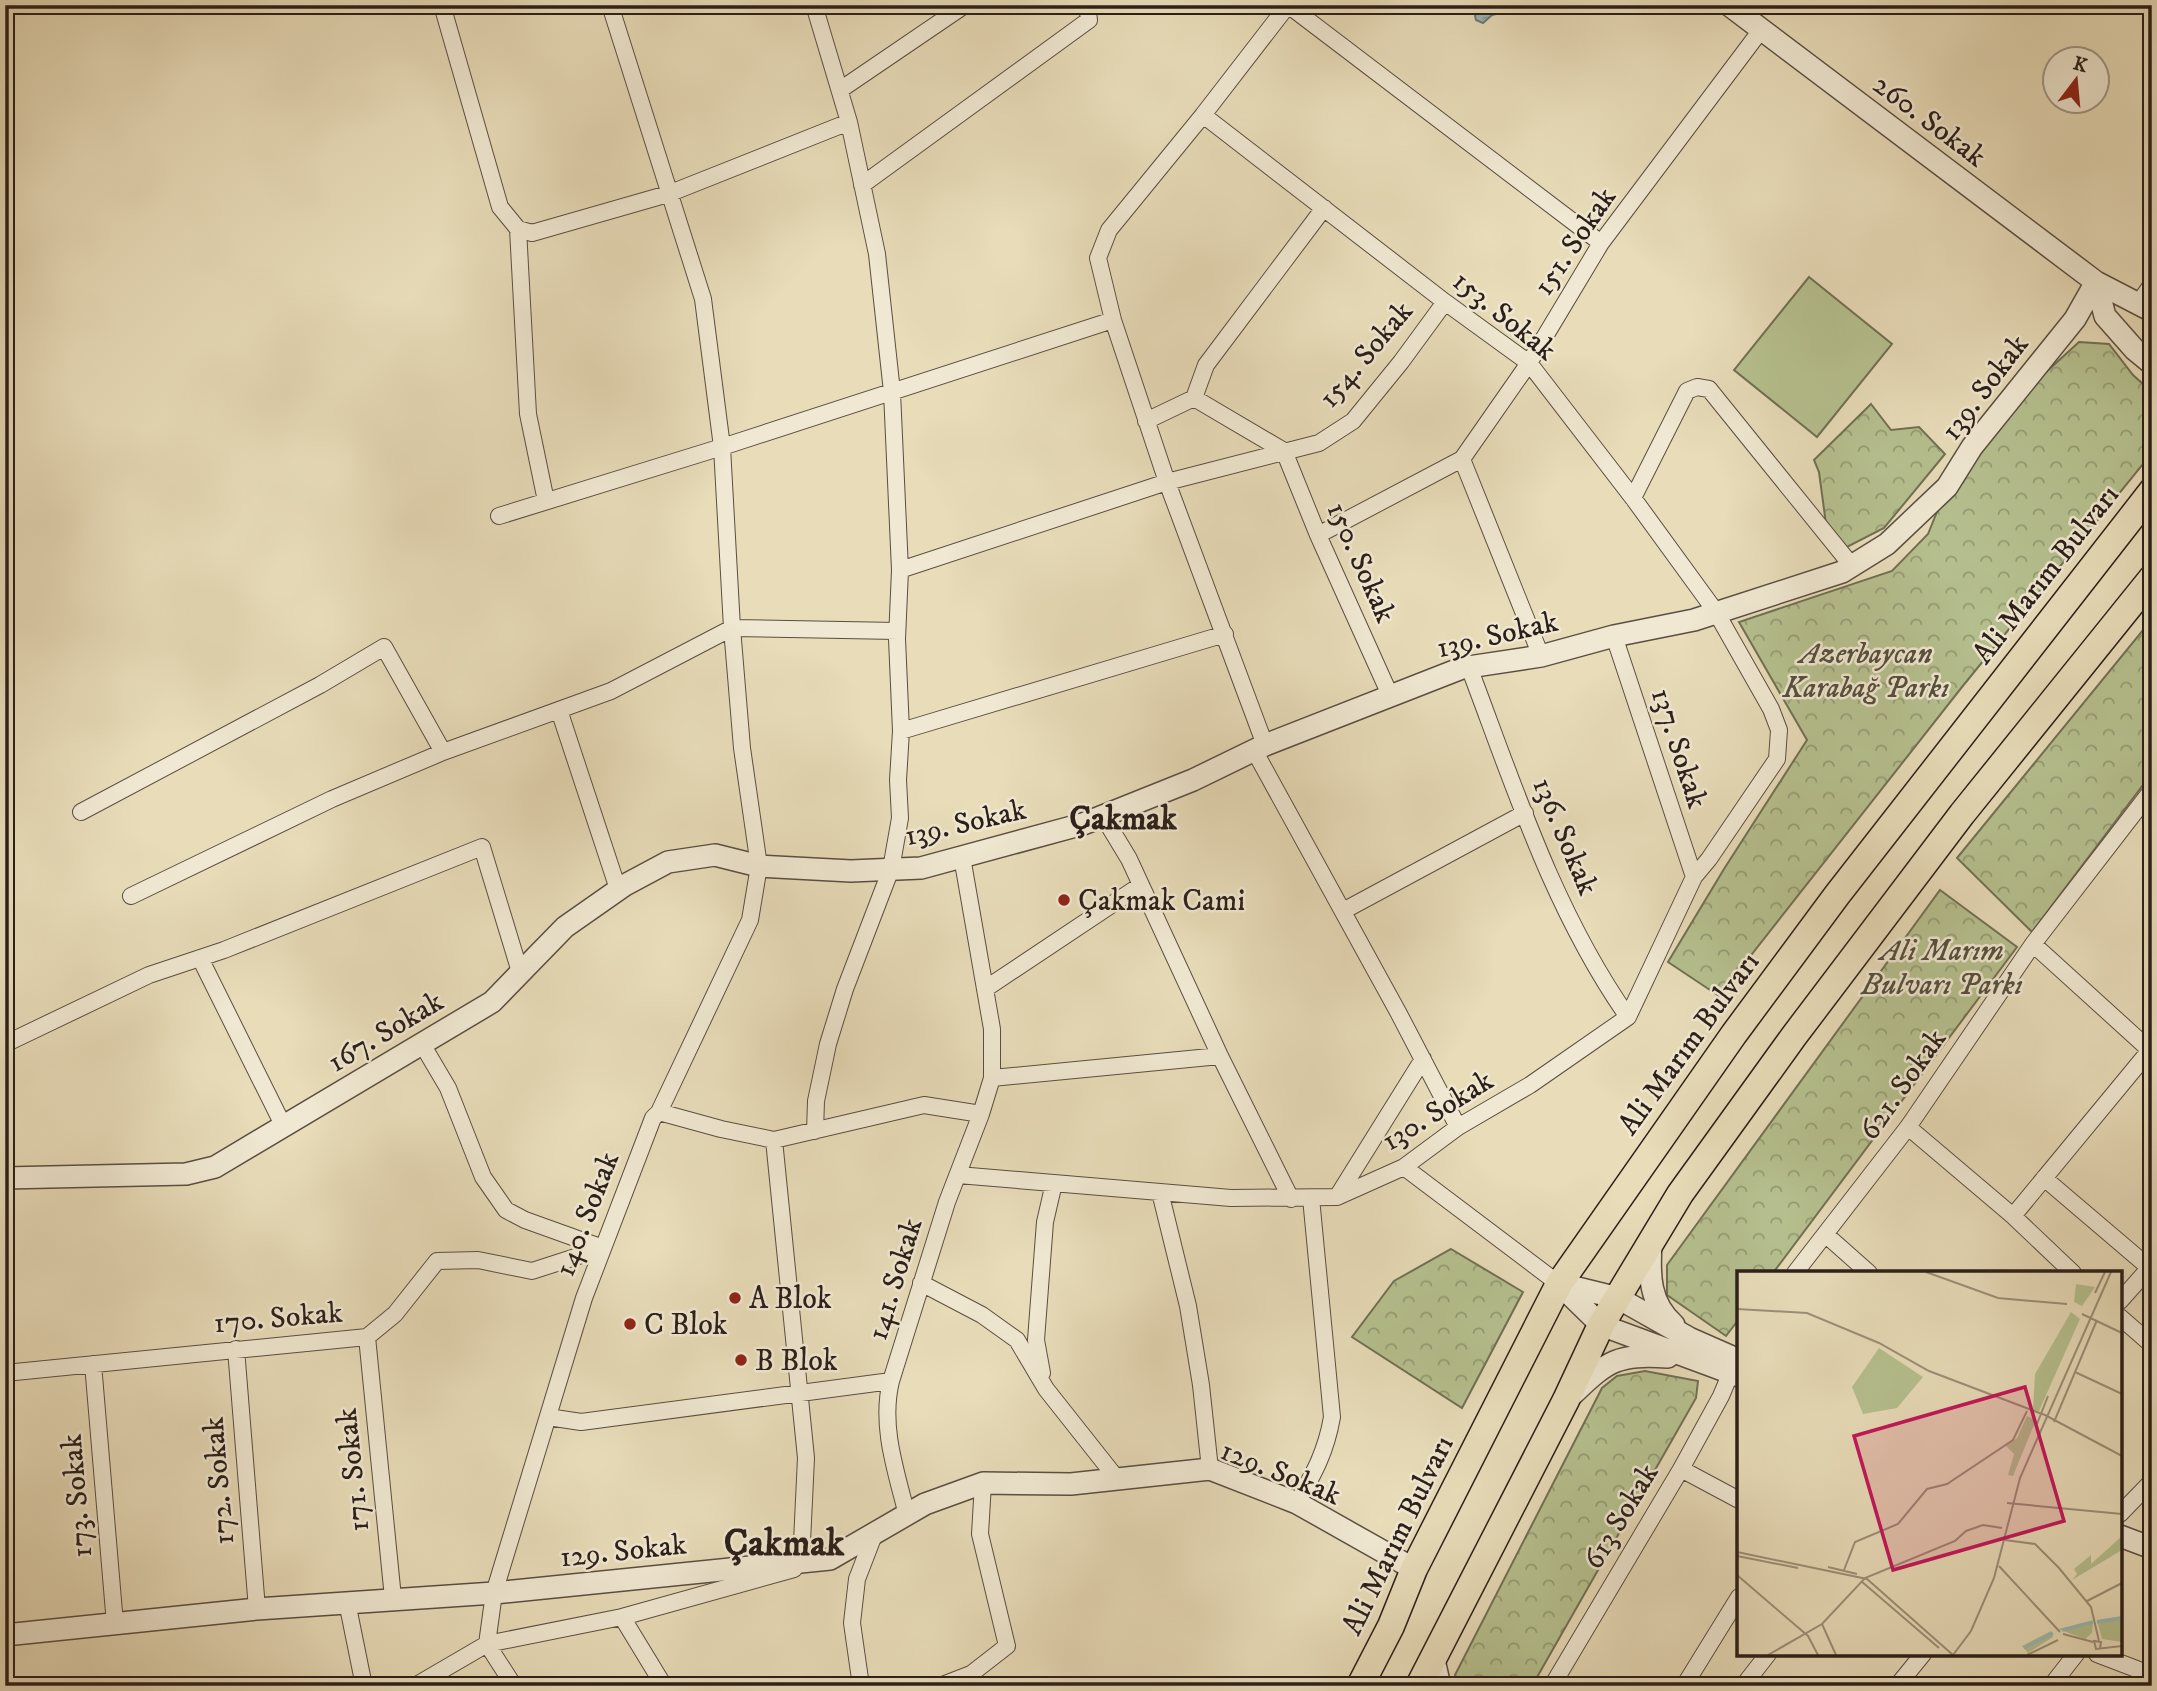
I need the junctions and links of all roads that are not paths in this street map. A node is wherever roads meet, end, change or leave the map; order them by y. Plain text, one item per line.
1 (442, 5) edge
2 (610, 5) edge
3 (814, 5) edge
4 (965, 5) edge
5 (1087, 5) edge
6 (1288, 5) edge
7 (1728, 5) edge
8 (1761, 30) junction
9 (840, 90) junction
10 (1203, 115) junction
11 (849, 122) junction
12 (862, 185) junction
13 (668, 194) junction
14 (1324, 208) junction
15 (519, 229) junction
16 (1601, 243) junction
17 (2096, 282) junction
18 (2152, 284) edge
19 (1445, 302) junction
20 (2145, 307) edge
21 (1113, 320) junction
22 (1529, 363) junction
23 (2152, 364) edge
24 (892, 392) junction
25 (1194, 398) junction
26 (1146, 422) junction
27 (722, 447) junction
28 (1284, 451) junction
29 (1462, 459) junction
30 (1167, 482) junction
31 (2152, 491) edge
32 (1633, 498) junction
33 (546, 501) junction
34 (499, 516) dead end
35 (1318, 535) junction
36 (1852, 566) junction
37 (900, 570) junction
38 (2152, 578) edge
39 (1716, 612) junction
40 (732, 628) junction
41 (897, 631) junction
42 (1225, 634) junction
43 (1614, 636) junction
44 (1541, 656) junction
45 (1469, 667) junction
46 (1390, 695) junction
47 (559, 710) junction
48 (901, 731) junction
49 (1260, 747) junction
50 (443, 752) junction
51 (2152, 790) edge
52 (81, 812) dead end
53 (1525, 813) junction
54 (1103, 816) junction
55 (962, 857) junction
56 (759, 866) junction
57 (891, 869) junction
58 (1694, 877) junction
59 (1141, 885) junction
60 (618, 890) junction
61 (131, 896) dead end
62 (1343, 911) junction
63 (2033, 944) junction
64 (200, 958) junction
65 (520, 972) junction
66 (985, 989) junction
67 (1628, 1017) junction
68 (5, 1044) edge
69 (422, 1044) junction
70 (2151, 1051) edge
71 (1220, 1056) junction
72 (1423, 1059) junction
73 (992, 1078) junction
74 (659, 1112) junction
75 (981, 1114) junction
76 (284, 1127) junction
77 (1458, 1127) junction
78 (1908, 1127) junction
79 (815, 1131) junction
80 (774, 1140) junction
81 (1404, 1167) junction
82 (958, 1175) junction
83 (5, 1178) edge
84 (2044, 1178) junction
85 (1054, 1183) junction
86 (1160, 1192) junction
87 (1337, 1197) junction
88 (1311, 1198) junction
89 (1292, 1199) junction
90 (2013, 1216) junction
91 (1825, 1234) junction
92 (1651, 1243) junction
93 (603, 1248) junction
94 (2151, 1268) edge
95 (1797, 1271) edge
96 (1867, 1271) edge
97 (2071, 1271) edge
98 (921, 1283) junction
99 (1559, 1284) junction
100 (1618, 1297) junction
101 (2122, 1299) edge
102 (2122, 1319) edge
103 (1601, 1325) junction
104 (368, 1337) junction
105 (2152, 1345) edge
106 (1691, 1348) junction
107 (236, 1349) junction
108 (1735, 1362) edge
109 (93, 1364) junction
110 (5, 1373) edge
111 (891, 1381) junction
112 (1046, 1389) junction
113 (800, 1392) junction
114 (1566, 1400) junction
115 (548, 1418) junction
116 (1210, 1469) junction
117 (1681, 1469) junction
118 (1118, 1480) junction
119 (2152, 1481) edge
120 (983, 1482) junction
121 (1737, 1499) edge
122 (1297, 1503) junction
123 (2122, 1512) edge
124 (906, 1515) junction
125 (2122, 1521) edge
126 (2152, 1532) edge
127 (874, 1535) junction
128 (2122, 1537) edge
129 (2152, 1548) edge
130 (830, 1559) junction
131 (800, 1563) junction
132 (1414, 1569) junction
133 (494, 1593) junction
134 (393, 1598) junction
135 (1737, 1600) edge
136 (347, 1602) junction
137 (257, 1609) junction
138 (622, 1617) junction
139 (115, 1624) junction
140 (5, 1635) edge
141 (487, 1644) junction
142 (1766, 1656) edge
143 (1921, 1656) edge
144 (2074, 1656) edge
145 (2102, 1656) edge
146 (1434, 1660) junction
147 (2152, 1675) edge
148 (363, 1686) edge
149 (415, 1686) edge
150 (514, 1686) edge
151 (664, 1686) edge
152 (861, 1686) edge
153 (940, 1686) edge
154 (1360, 1686) edge
155 (1419, 1686) edge
156 (1440, 1686) edge
157 (1552, 1686) edge
158 (1684, 1686) edge
159 (1742, 1686) edge
160 (1897, 1686) edge
161 (2051, 1686) edge

1 - 15 street
2 - 13 street, 140. Sokak
3 - 9 street
4 - 9 street
5 - 12 street
6 - 10 street
6 - 16 street
7 - 8 street, 260. Sokak
8 - 16 street, 151. Sokak
8 - 17 street, 260. Sokak
9 - 11 street
10 - 14 street, 153. Sokak
10 - 21 street
11 - 12 street
11 - 13 street
12 - 24 street
13 - 15 street
13 - 27 street, 140. Sokak
14 - 19 street, 153. Sokak
14 - 25 street
15 - 33 street
16 - 22 street, 151. Sokak
17 - 20 street, 260. Sokak
17 - 23 street
17 - 36 street, 139. Sokak
18 - 20 street
19 - 22 street, 153. Sokak
19 - 28 street, 154. Sokak
21 - 24 street
21 - 26 street
22 - 29 street, 151. Sokak
22 - 32 street, 153. Sokak
24 - 27 street
24 - 37 street
25 - 26 street
25 - 28 street
26 - 30 street
27 - 33 street
27 - 40 street, 140. Sokak
28 - 30 street, 154. Sokak
28 - 35 street, 150. Sokak
29 - 35 street, 151. Sokak
29 - 44 street
30 - 37 street, 154. Sokak
30 - 42 street
31 - 99 main road, Ali Marım Bulvarı
32 - 36 street
32 - 39 street, 153. Sokak
33 - 34 street
35 - 46 street, 150. Sokak
36 - 39 street, 139. Sokak
37 - 41 street
38 - 92 main road
39 - 43 street, 139. Sokak
39 - 58 street, 153. Sokak
40 - 41 street
40 - 47 street
40 - 56 street, 140. Sokak
41 - 48 street
42 - 48 street
42 - 49 street
43 - 44 street, 139. Sokak
43 - 58 street, 137. Sokak
44 - 45 street, 139. Sokak
45 - 46 street, 139. Sokak
45 - 53 street, 136. Sokak
46 - 49 street, 139. Sokak
47 - 50 street
47 - 60 street
48 - 57 street
49 - 54 street, 139. Sokak
49 - 62 street
50 - 52 street
50 - 61 street
51 - 63 street, 621. Sokak
53 - 62 street
53 - 67 street, 136. Sokak
54 - 55 street, 139. Sokak
54 - 59 street
55 - 57 street, 139. Sokak
55 - 66 street, 141. Sokak
56 - 57 street, 139. Sokak
56 - 60 street, 167. Sokak
56 - 74 street, 140. Sokak
57 - 79 street
58 - 67 street
59 - 66 street
59 - 71 street
60 - 65 street, 167. Sokak
62 - 72 street
63 - 70 street
63 - 78 street, 621. Sokak
64 - 65 street
64 - 68 street
64 - 76 street
65 - 69 street, 167. Sokak
66 - 73 street, 141. Sokak
67 - 77 street, 130. Sokak
69 - 76 street, 167. Sokak
69 - 93 street
70 - 84 street
71 - 73 street
71 - 89 street
72 - 77 street
72 - 87 street
73 - 75 street, 141. Sokak
74 - 80 street
74 - 93 street, 140. Sokak
75 - 79 street
75 - 82 street, 141. Sokak
76 - 83 street, 167. Sokak
77 - 81 street, 130. Sokak
78 - 90 street
78 - 91 street, 621. Sokak
79 - 80 street
80 - 113 street
81 - 87 street, 130. Sokak
81 - 99 street
82 - 85 street, 130. Sokak
82 - 98 street, 141. Sokak
84 - 90 street
84 - 94 street
85 - 86 street, 130. Sokak
85 - 112 street
86 - 89 street, 130. Sokak
86 - 116 street
87 - 88 street, 130. Sokak
88 - 89 street, 130. Sokak
88 - 122 street
90 - 97 street
91 - 95 street, 621. Sokak
91 - 96 street
92 - 100 main road
92 - 106 street
93 - 104 street, 170. Sokak
93 - 115 street, 140. Sokak
94 - 101 street
98 - 111 street, 141. Sokak
98 - 112 street
99 - 100 street
99 - 103 street
99 - 132 main road, Ali Marım Bulvarı
100 - 103 main road
100 - 106 street
102 - 105 street
103 - 106 street
103 - 114 main road
104 - 107 street, 170. Sokak
104 - 134 street, 171. Sokak
106 - 108 street
106 - 114 street
107 - 109 street, 170. Sokak
107 - 137 street, 172. Sokak
108 - 117 street, 613 Sokak
109 - 110 street, 170. Sokak
109 - 139 street, 173. Sokak
111 - 113 street, 141. Sokak
111 - 124 street
112 - 118 street
113 - 115 street, 141. Sokak
113 - 131 street
114 - 146 main road
115 - 133 street, 140. Sokak
116 - 118 street, 129. Sokak
116 - 122 street, 129. Sokak
117 - 121 street
117 - 157 street, 613 Sokak
118 - 120 street, 129. Sokak
119 - 123 street
120 - 124 street, 129. Sokak
120 - 153 street
122 - 132 street, 129. Sokak
124 - 127 street, 129. Sokak
125 - 126 street
127 - 130 street, 129. Sokak
127 - 152 street
128 - 129 street
130 - 131 street, 129. Sokak
130 - 138 street
131 - 133 street, 129. Sokak
132 - 154 main road, Ali Marım Bulvarı
133 - 134 street, 129. Sokak
133 - 141 street, 140. Sokak
134 - 136 street, 129. Sokak
135 - 158 street
136 - 137 street, 129. Sokak
136 - 148 street
137 - 139 street, 129. Sokak
138 - 141 street
138 - 151 street
139 - 140 street, 129. Sokak
141 - 149 street
141 - 150 street
142 - 159 street
143 - 160 street
144 - 161 street
145 - 147 street
146 - 155 main road
146 - 156 street

